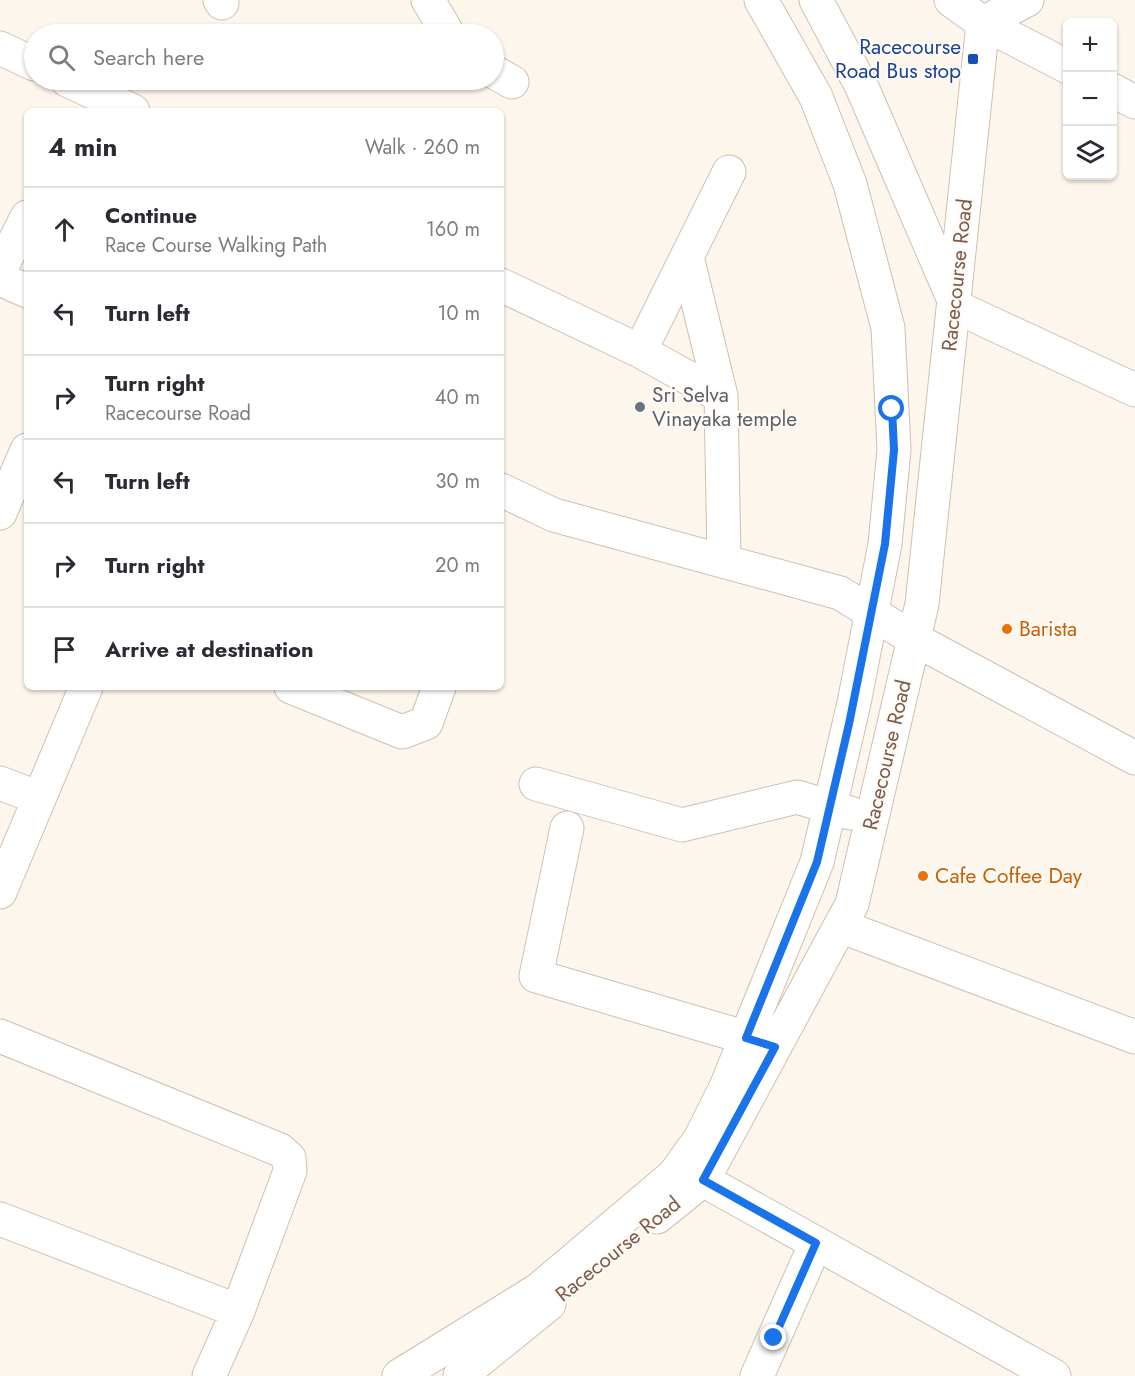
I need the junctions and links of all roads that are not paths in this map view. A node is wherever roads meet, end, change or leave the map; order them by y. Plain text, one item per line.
1 (428, 0) edge
2 (760, 0) edge
3 (816, 0) edge
4 (951, 0) edge
5 (1026, 0) edge
6 (983, 23) junction
7 (442, 24) edge
8 (0, 48) edge
9 (24, 59) edge
10 (1063, 64) edge
11 (1117, 92) edge
12 (79, 94) edge
13 (1135, 102) edge
14 (123, 108) edge
15 (729, 172) dead end
16 (24, 223) edge
17 (687, 257) junction
18 (0, 270) edge
19 (0, 279) edge
20 (504, 286) edge
21 (24, 290) edge
22 (954, 303) junction
23 (640, 351) junction
24 (1135, 390) edge
25 (721, 396) junction
26 (24, 457) edge
27 (504, 491) edge
28 (0, 513) edge
29 (724, 561) junction
30 (872, 613) junction
31 (914, 639) junction
32 (85, 690) edge
33 (298, 690) edge
34 (438, 690) edge
35 (1135, 758) edge
36 (0, 783) edge
37 (537, 784) dead end
38 (39, 798) junction
39 (830, 807) junction
40 (872, 820) junction
41 (567, 828) dead end
42 (0, 892) edge
43 (840, 926) junction
44 (0, 1036) edge
45 (1135, 1037) edge
46 (761, 1042) junction
47 (703, 1180) junction
48 (0, 1219) edge
49 (816, 1243) junction
50 (238, 1311) junction
51 (209, 1376) edge
52 (399, 1376) edge
53 (460, 1376) edge
54 (758, 1376) edge
55 (1054, 1376) edge

1 - 7 street
2 - 30 street
3 - 22 street
4 - 6 street
5 - 6 street
6 - 10 street
6 - 22 street, Racecourse Road
8 - 9 street
11 - 13 street
12 - 14 street
15 - 17 street
16 - 18 street
17 - 23 street
17 - 25 street
19 - 21 street
20 - 23 street
22 - 24 street
22 - 31 street, Racecourse Road
23 - 25 street
25 - 29 street
26 - 28 street
27 - 29 street
29 - 30 street
30 - 31 street
30 - 39 street
31 - 35 street
31 - 40 street, Racecourse Road
32 - 38 street
33 - 34 street
36 - 38 street
37 - 39 street
38 - 42 street
39 - 40 street
39 - 46 street
40 - 43 street, Racecourse Road
41 - 46 street
43 - 45 street
43 - 46 street, Racecourse Road
44 - 50 street
46 - 47 street, Racecourse Road
46 - 52 street
47 - 49 street
47 - 53 street, Racecourse Road
48 - 50 street
49 - 54 street
49 - 55 street
50 - 51 street

